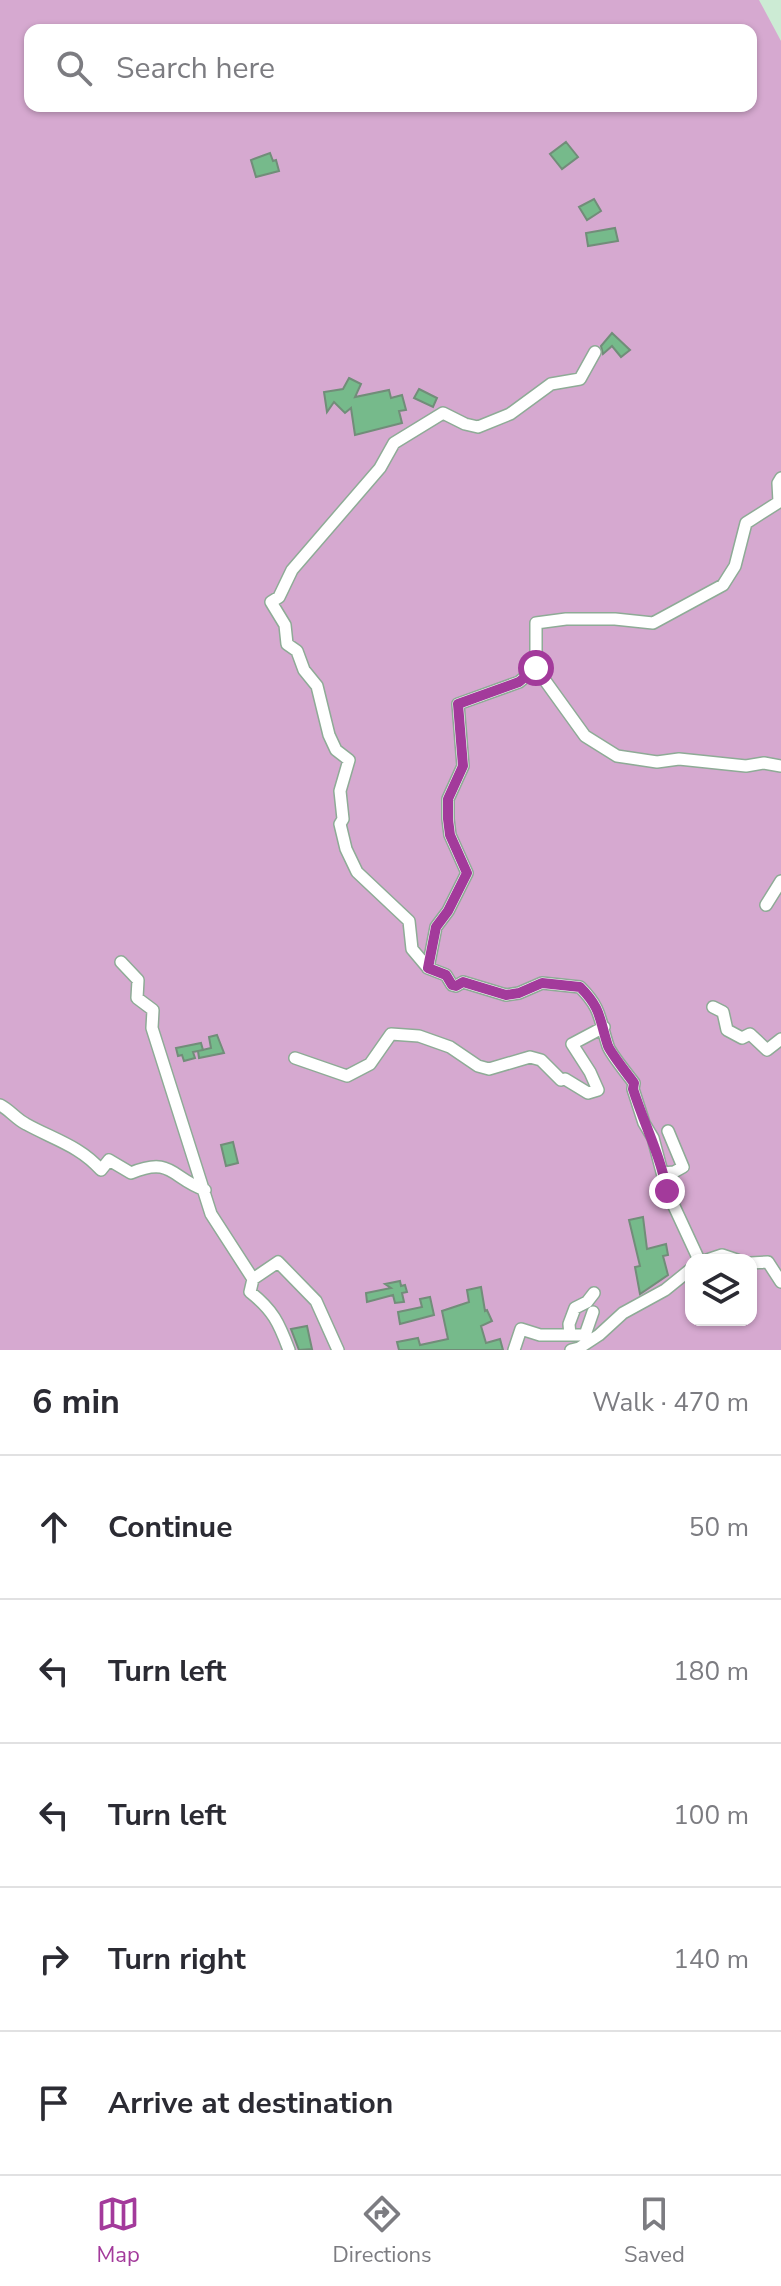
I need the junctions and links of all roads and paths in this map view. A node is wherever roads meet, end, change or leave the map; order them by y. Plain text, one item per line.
1 (595, 352) dead end
2 (781, 478) edge
3 (536, 668) junction
4 (781, 766) edge
5 (781, 881) edge
6 (766, 905) dead end
7 (121, 962) dead end
8 (428, 968) junction
9 (713, 1007) dead end
10 (604, 1027) junction
11 (781, 1039) edge
12 (295, 1058) dead end
13 (0, 1105) edge
14 (668, 1131) dead end
15 (663, 1173) junction
16 (205, 1190) junction
17 (696, 1254) edge
18 (757, 1263) edge
19 (685, 1274) edge
20 (253, 1279) junction
21 (781, 1282) edge
22 (594, 1293) dead end
23 (593, 1312) dead end
24 (570, 1335) junction
25 (289, 1350) edge
26 (338, 1350) edge
27 (514, 1350) edge
28 (571, 1350) edge

1 - 8 street
2 - 3 street
3 - 4 street
3 - 8 street
5 - 6 street
7 - 16 street
8 - 10 street
9 - 11 street
10 - 12 street
10 - 15 street
13 - 16 street
14 - 15 street
15 - 17 street
16 - 20 street
18 - 21 street
19 - 28 street
20 - 25 street
20 - 26 street
22 - 24 street
23 - 24 street
24 - 27 street

